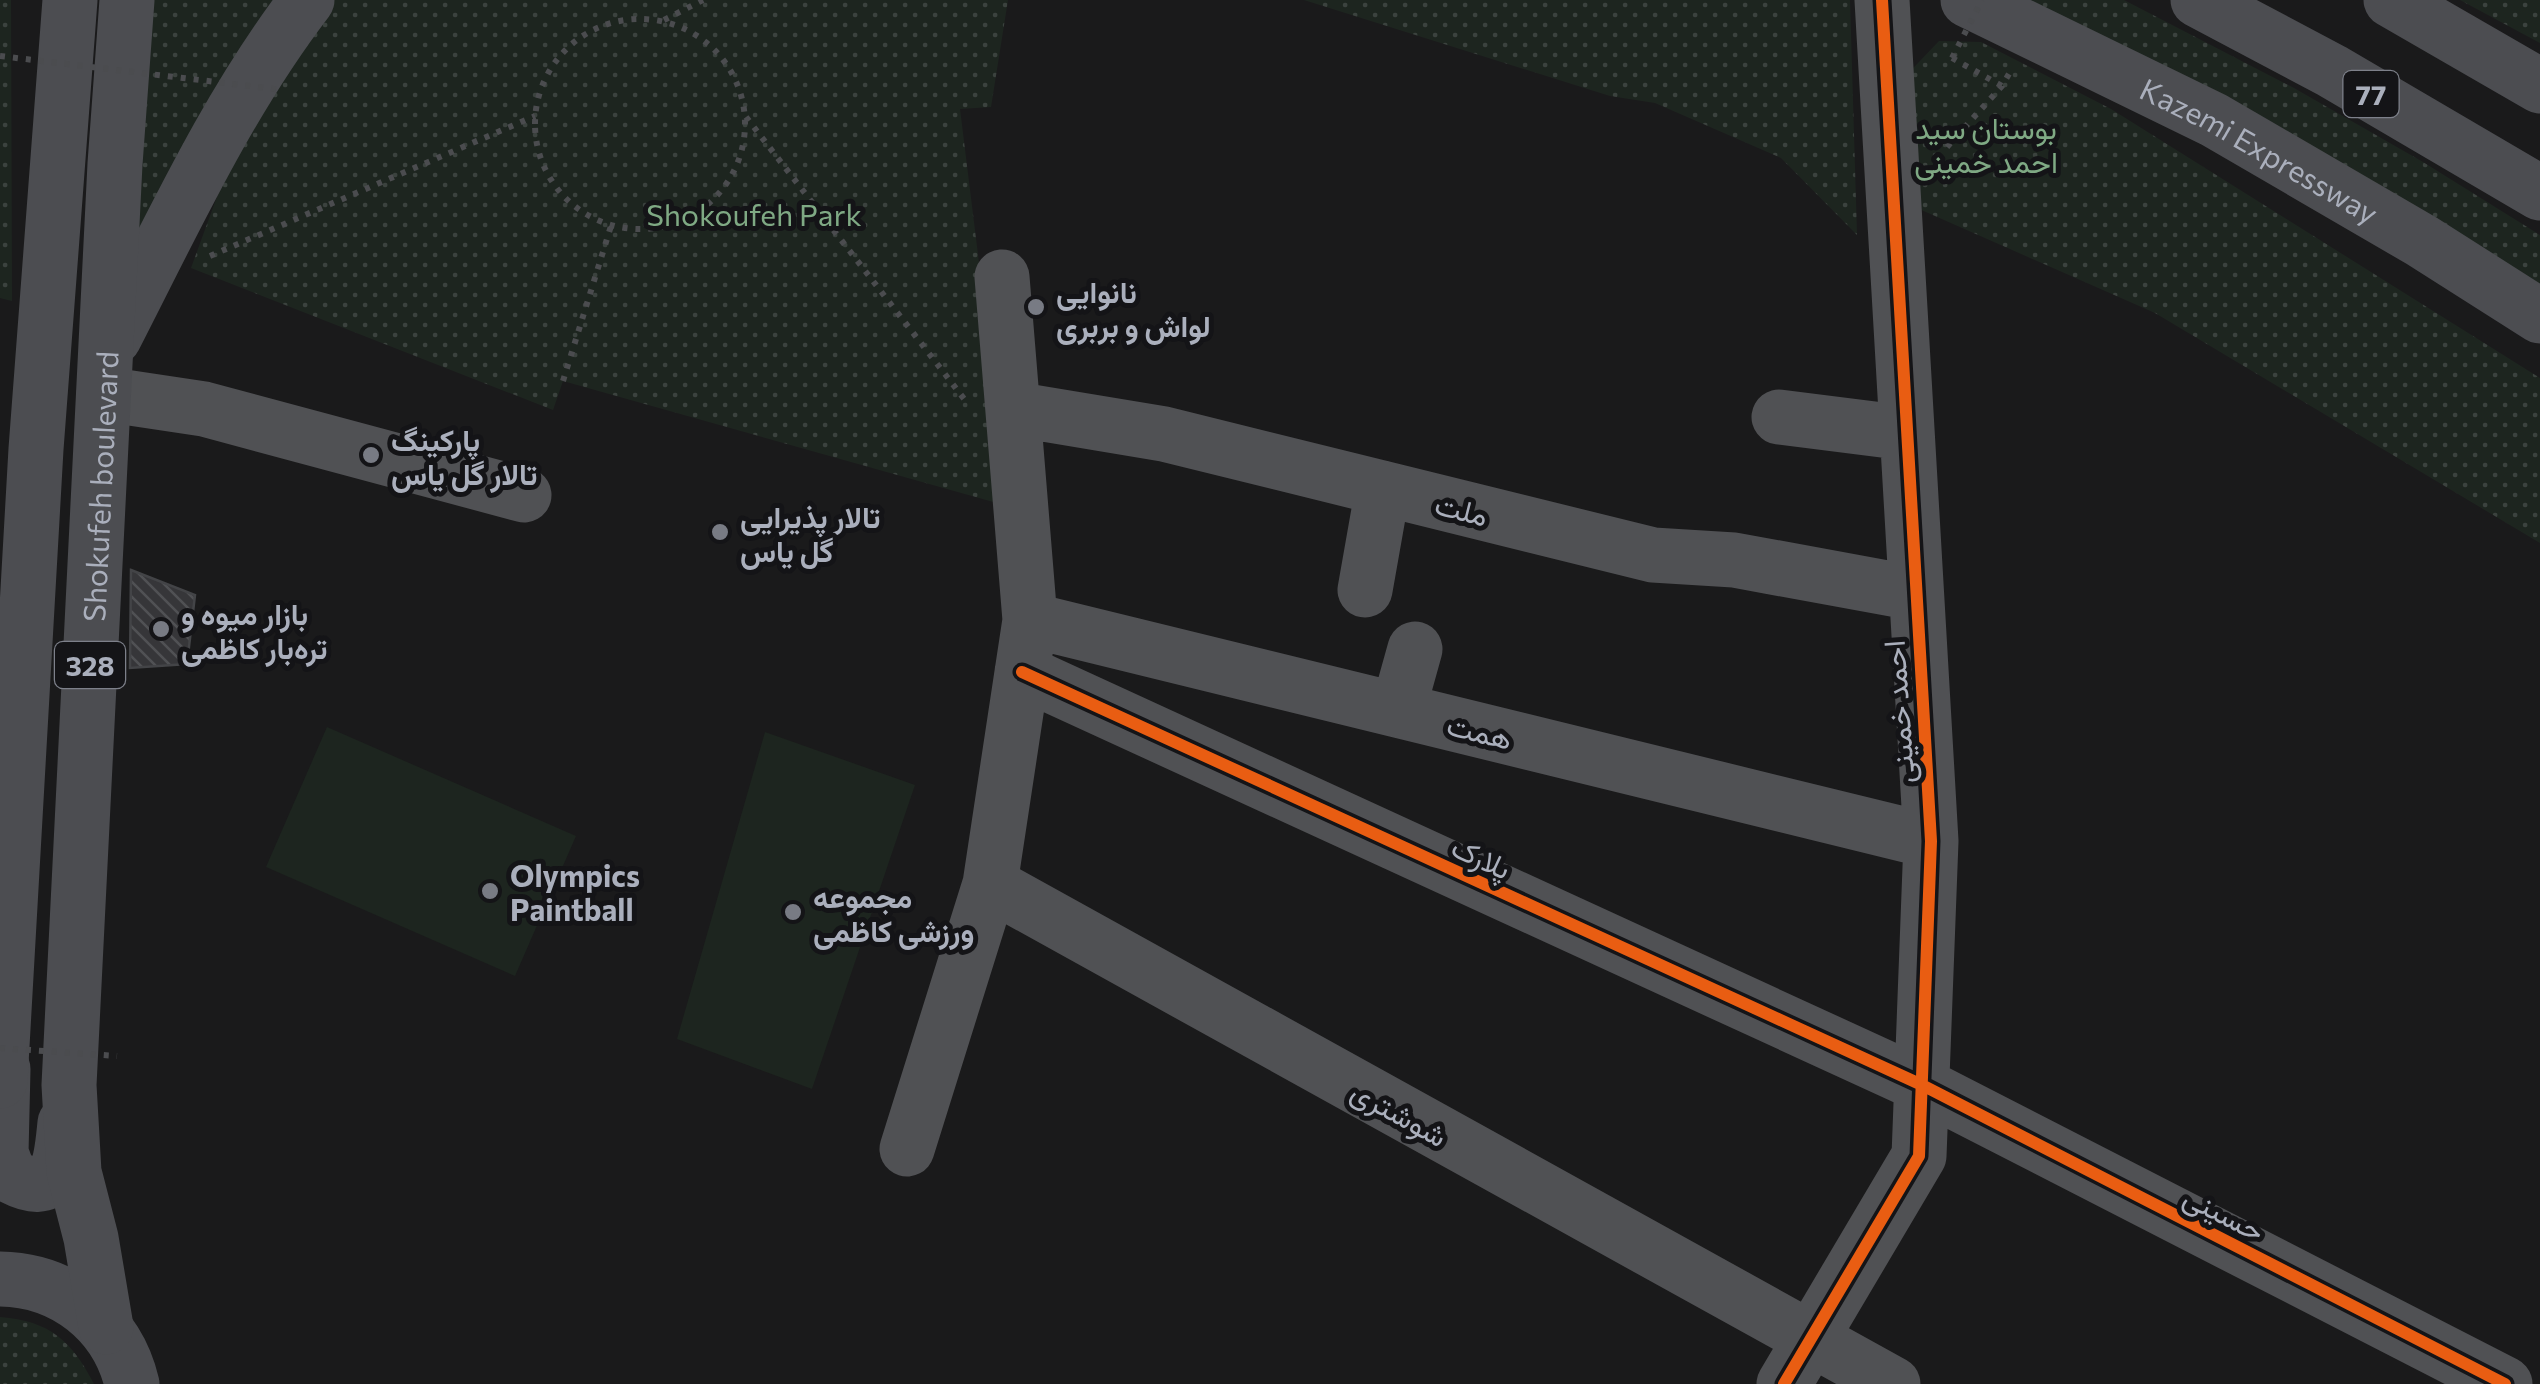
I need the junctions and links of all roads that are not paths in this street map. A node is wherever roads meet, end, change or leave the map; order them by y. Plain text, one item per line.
1 (38, 0) edge
2 (70, 0) edge
3 (127, 0) edge
4 (307, 0) edge
5 (1882, 0) edge
6 (1968, 0) edge
7 (2198, 0) edge
8 (2391, 0) edge
9 (2540, 86) edge
10 (54, 188) junction
11 (2540, 193) edge
12 (1002, 277) dead end
13 (2540, 316) edge
14 (105, 374) junction
15 (990, 406) junction
16 (1779, 417) dead end
17 (1906, 433) junction
18 (1383, 488) junction
19 (524, 494) dead end
20 (1366, 590) dead end
21 (1914, 593) junction
22 (1026, 646) junction
23 (1415, 649) dead end
24 (1398, 710) junction
25 (1931, 841) junction
26 (990, 884) junction
27 (1, 1066) edge
28 (69, 1084) junction
29 (1922, 1086) junction
30 (907, 1149) dead end
31 (0, 1279) edge
32 (106, 1328) junction
33 (1796, 1362) edge
34 (132, 1384) edge
35 (1893, 1384) edge
36 (2505, 1384) edge

1 - 10 main road
2 - 10 main road, Shokufeh boulevard / 328
3 - 14 main road, Shokufeh boulevard / 328
4 - 14 main road
5 - 17 street, احمد خمینی
6 - 13 main road, Kazemi Expressway
7 - 11 main road, 77
8 - 9 main road
10 - 27 main road, Shokufeh boulevard / 328
12 - 15 street
14 - 19 street
14 - 28 main road, Shokufeh boulevard / 328
15 - 18 street, ملت
15 - 22 street
16 - 17 street
17 - 21 street, احمد خمینی
18 - 20 street
18 - 21 street, ملت
21 - 25 street, احمد خمینی
22 - 24 street, همت
22 - 26 street
22 - 29 street, پلارک
23 - 24 street
24 - 25 street, همت
25 - 29 street, احمد خمینی
26 - 30 street
26 - 33 street, شوشتری
27 - 28 main road, Shokufeh boulevard
28 - 32 main road, Shokufeh boulevard / 328
29 - 33 street, احمد خمینی
29 - 36 street, حسینی
31 - 32 main road
32 - 34 main road
33 - 35 street, شوشتری

